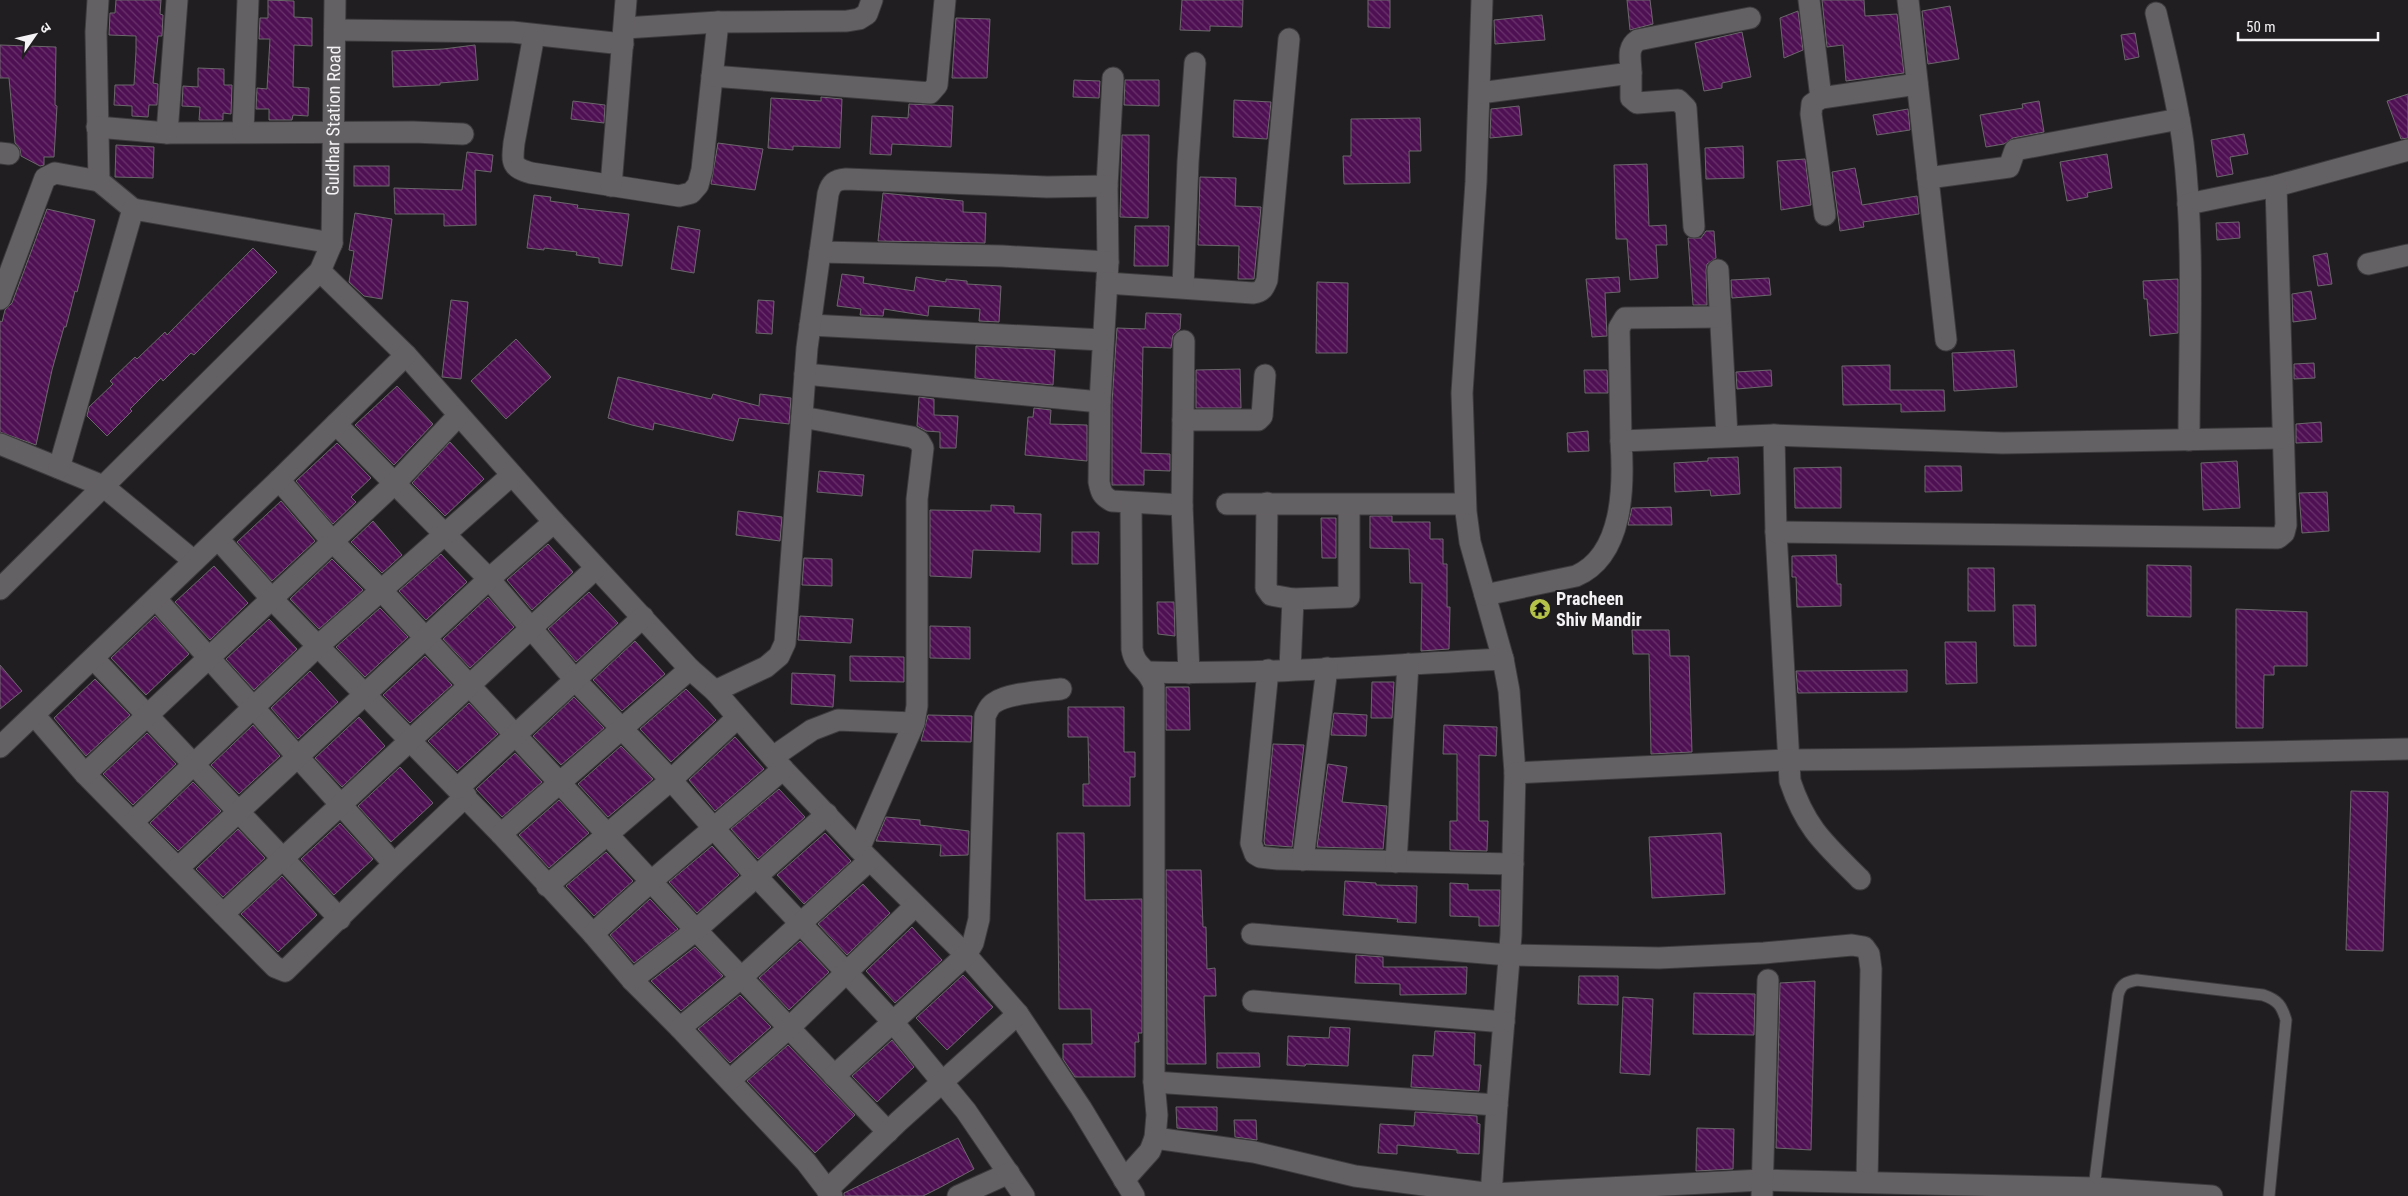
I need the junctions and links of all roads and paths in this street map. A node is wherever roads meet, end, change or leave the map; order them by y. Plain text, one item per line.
1 (98, 0) edge
2 (177, 0) edge
3 (248, 0) edge
4 (335, 0) edge
5 (626, 0) edge
6 (872, 0) edge
7 (945, 0) edge
8 (1482, 0) edge
9 (1809, 0) edge
10 (1908, 0) edge
11 (2156, 13) dead end
12 (1750, 18) dead end
13 (718, 22) junction
14 (335, 30) junction
15 (534, 35) junction
16 (624, 36) junction
17 (1289, 39) dead end
18 (1195, 63) dead end
19 (1630, 73) junction
20 (712, 76) junction
21 (1113, 78) dead end
22 (1917, 84) junction
23 (1480, 93) junction
24 (1821, 98) junction
25 (2179, 119) junction
26 (97, 127) junction
27 (243, 132) junction
28 (334, 132) junction
29 (167, 133) junction
30 (463, 134) dead end
31 (2408, 150) edge
32 (1928, 178) junction
33 (99, 181) junction
34 (611, 186) junction
35 (1107, 186) junction
36 (2276, 186) junction
37 (2188, 204) junction
38 (133, 209) junction
39 (1825, 215) dead end
40 (1694, 227) dead end
41 (332, 243) junction
42 (820, 252) junction
43 (2408, 255) edge
44 (1108, 262) junction
45 (2368, 264) dead end
46 (1718, 270) dead end
47 (320, 271) junction
48 (1107, 283) junction
49 (1183, 287) junction
50 (0, 299) edge
51 (1720, 317) junction
52 (810, 325) junction
53 (1103, 340) junction
54 (1946, 340) dead end
55 (1184, 341) dead end
56 (406, 355) junction
57 (805, 374) junction
58 (1265, 375) dead end
59 (1100, 402) junction
60 (458, 416) junction
61 (802, 417) junction
62 (1183, 420) junction
63 (336, 424) junction
64 (1774, 435) junction
65 (1727, 436) junction
66 (2282, 438) junction
67 (2189, 440) junction
68 (1621, 441) junction
69 (0, 444) edge
70 (59, 468) junction
71 (512, 475) junction
72 (279, 480) junction
73 (396, 483) junction
74 (103, 486) junction
75 (1131, 503) junction
76 (1267, 503) junction
77 (1226, 504) dead end
78 (1466, 504) junction
79 (1182, 505) junction
80 (1349, 506) junction
81 (554, 522) junction
82 (1776, 532) junction
83 (445, 534) junction
84 (218, 539) junction
85 (332, 541) junction
86 (194, 561) junction
87 (596, 568) junction
88 (489, 579) junction
89 (0, 589) edge
90 (381, 590) junction
91 (1486, 595) junction
92 (156, 598) junction
93 (271, 598) junction
94 (1293, 599) junction
95 (643, 617) junction
96 (533, 628) junction
97 (424, 638) junction
98 (318, 646) junction
99 (209, 658) junction
100 (94, 659) junction
101 (1503, 659) junction
102 (1408, 664) junction
103 (1327, 668) junction
104 (690, 669) junction
105 (1290, 669) junction
106 (1268, 670) junction
107 (1148, 672) junction
108 (1189, 673) junction
109 (576, 680) junction
110 (469, 686) junction
111 (1061, 689) dead end
112 (715, 691) junction
113 (366, 695) junction
114 (254, 707) junction
115 (147, 715) junction
116 (35, 716) junction
117 (737, 718) junction
118 (914, 723) junction
119 (622, 729) junction
120 (515, 735) junction
121 (412, 740) junction
122 (0, 747) edge
123 (2408, 748) edge
124 (298, 757) junction
125 (1787, 760) junction
126 (778, 763) junction
127 (193, 764) junction
128 (1514, 773) junction
129 (85, 774) junction
130 (671, 780) junction
131 (560, 782) junction
132 (462, 792) junction
133 (342, 805) junction
134 (239, 812) junction
135 (826, 814) junction
136 (133, 822) junction
137 (715, 829) junction
138 (501, 834) junction
139 (608, 834) junction
140 (865, 854) junction
141 (283, 859) junction
142 (1303, 860) junction
143 (1396, 862) junction
144 (394, 864) junction
145 (1513, 864) junction
146 (178, 868) junction
147 (756, 876) junction
148 (1860, 879) dead end
149 (651, 880) junction
150 (547, 886) junction
151 (915, 906) junction
152 (223, 914) junction
153 (340, 918) junction
154 (800, 923) junction
155 (696, 930) junction
156 (593, 934) junction
157 (1252, 934) dead end
158 (966, 955) junction
159 (1509, 955) junction
160 (845, 971) junction
161 (742, 977) junction
162 (632, 980) junction
163 (1768, 980) dead end
164 (1253, 1002) dead end
165 (1018, 1014) junction
166 (892, 1021) junction
167 (1504, 1022) junction
168 (680, 1028) junction
169 (788, 1028) junction
170 (834, 1076) junction
171 (730, 1080) junction
172 (943, 1081) junction
173 (1154, 1082) junction
174 (1497, 1105) junction
175 (888, 1132) junction
176 (1156, 1138) junction
177 (1010, 1173) junction
178 (1867, 1182) junction
179 (1129, 1188) edge
180 (1762, 1188) edge
181 (2094, 1188) junction
182 (830, 1193) edge
183 (1492, 1195) edge
184 (958, 1196) edge
185 (1024, 1196) edge
186 (2212, 1196) edge
187 (2270, 1196) edge

1 - 26 street
2 - 29 street
3 - 27 street
4 - 14 street, Guldhar Station Road
5 - 16 street
6 - 13 street
7 - 20 street
8 - 23 street
9 - 24 street
10 - 22 street
11 - 25 street
12 - 19 street
13 - 16 street
13 - 20 street
14 - 15 street
14 - 28 street, Guldhar Station Road
15 - 16 street
15 - 34 street
16 - 34 street
17 - 49 street
18 - 49 street
19 - 23 street
19 - 40 street
20 - 34 street
21 - 35 street
22 - 24 street
22 - 32 street
23 - 78 street
24 - 39 street
25 - 32 street
25 - 37 street
26 - 29 street
26 - 33 street
27 - 28 street
27 - 29 street
28 - 30 street
28 - 41 street, Guldhar Station Road
31 - 36 street
32 - 54 street
33 - 38 street
33 - 50 street
35 - 42 street
35 - 44 street
36 - 37 street
36 - 66 street
37 - 67 street
38 - 41 street
38 - 70 street
41 - 47 street
42 - 44 street
42 - 52 street
43 - 45 street
44 - 48 street
46 - 51 street
47 - 56 street
47 - 74 street
48 - 49 street
48 - 53 street
51 - 65 street
51 - 68 street
52 - 53 street
52 - 57 street
53 - 59 street
55 - 62 street
56 - 60 street
56 - 63 street
57 - 59 street
57 - 61 street
58 - 62 street
59 - 75 street
60 - 71 street
60 - 73 street
61 - 112 street
61 - 118 street
62 - 79 street
63 - 72 street
63 - 73 street
64 - 65 street
64 - 67 street
64 - 82 street
65 - 68 street
66 - 67 street
66 - 82 street
68 - 91 street
69 - 70 street
70 - 74 street
71 - 81 street
71 - 83 street
72 - 84 street
72 - 85 street
73 - 83 street
73 - 85 street
74 - 86 street
74 - 89 street
75 - 79 street
75 - 107 street
76 - 77 street
76 - 80 street
76 - 94 street
78 - 80 street
78 - 91 street
79 - 108 street
80 - 94 street
81 - 87 street
81 - 88 street
82 - 125 street
83 - 88 street
83 - 90 street
84 - 86 street
84 - 93 street
85 - 90 street
85 - 93 street
86 - 92 street
87 - 95 street
87 - 96 street
88 - 96 street
88 - 97 street
90 - 97 street
90 - 98 street
91 - 101 street
92 - 99 street
92 - 100 street
93 - 98 street
93 - 99 street
94 - 105 street
95 - 104 street
95 - 109 street
96 - 109 street
96 - 110 street
97 - 110 street
97 - 113 street
98 - 113 street
98 - 114 street
99 - 114 street
99 - 115 street
100 - 115 street
100 - 116 street
101 - 102 street
101 - 128 street
102 - 103 street
102 - 143 street
103 - 105 street
103 - 142 street
104 - 112 street
104 - 119 street
105 - 106 street
106 - 108 street
106 - 142 street
107 - 108 street
107 - 173 street
109 - 119 street
109 - 120 street
110 - 120 street
110 - 121 street
111 - 158 street
112 - 117 street
113 - 121 street
113 - 124 street
114 - 124 street
114 - 127 street
115 - 127 street
115 - 129 street
116 - 122 street
116 - 129 street
117 - 126 street
117 - 130 street
118 - 126 street
118 - 140 street
119 - 130 street
119 - 131 street
120 - 131 street
120 - 132 street
121 - 132 street
121 - 133 street
123 - 125 street
124 - 133 street
124 - 134 street
125 - 128 street
125 - 148 street
126 - 135 street
126 - 137 street
127 - 134 street
127 - 136 street
128 - 145 street
129 - 136 street
130 - 137 street
130 - 139 street
131 - 138 street
131 - 139 street
132 - 138 street
132 - 144 street
133 - 141 street
133 - 144 street
134 - 141 street
134 - 146 street
135 - 140 street
135 - 147 street
136 - 146 street
137 - 147 street
137 - 149 street
138 - 150 street
139 - 149 street
139 - 150 street
140 - 151 street
140 - 154 street
141 - 152 street
141 - 153 street
142 - 143 street
143 - 145 street
144 - 153 street
145 - 159 street
146 - 152 street
147 - 154 street
147 - 155 street
149 - 155 street
149 - 156 street
150 - 156 street
151 - 158 street
151 - 160 street
152 - 153 street
154 - 160 street
154 - 161 street
155 - 161 street
155 - 162 street
156 - 162 street
157 - 159 street
158 - 165 street
158 - 166 street
159 - 167 street
159 - 178 street
160 - 166 street
160 - 169 street
161 - 168 street
161 - 169 street
162 - 168 street
163 - 180 street
164 - 167 street
165 - 172 street
165 - 179 street
166 - 170 street
166 - 172 street
167 - 174 street
168 - 171 street
169 - 170 street
169 - 171 street
170 - 175 street
171 - 182 street
172 - 175 street
172 - 177 street
173 - 174 street
173 - 176 street
174 - 183 street
175 - 182 street
176 - 179 street
176 - 183 street
177 - 184 street
177 - 185 street
178 - 180 street
178 - 181 street
180 - 183 street
181 - 186 street
181 - 187 lane

